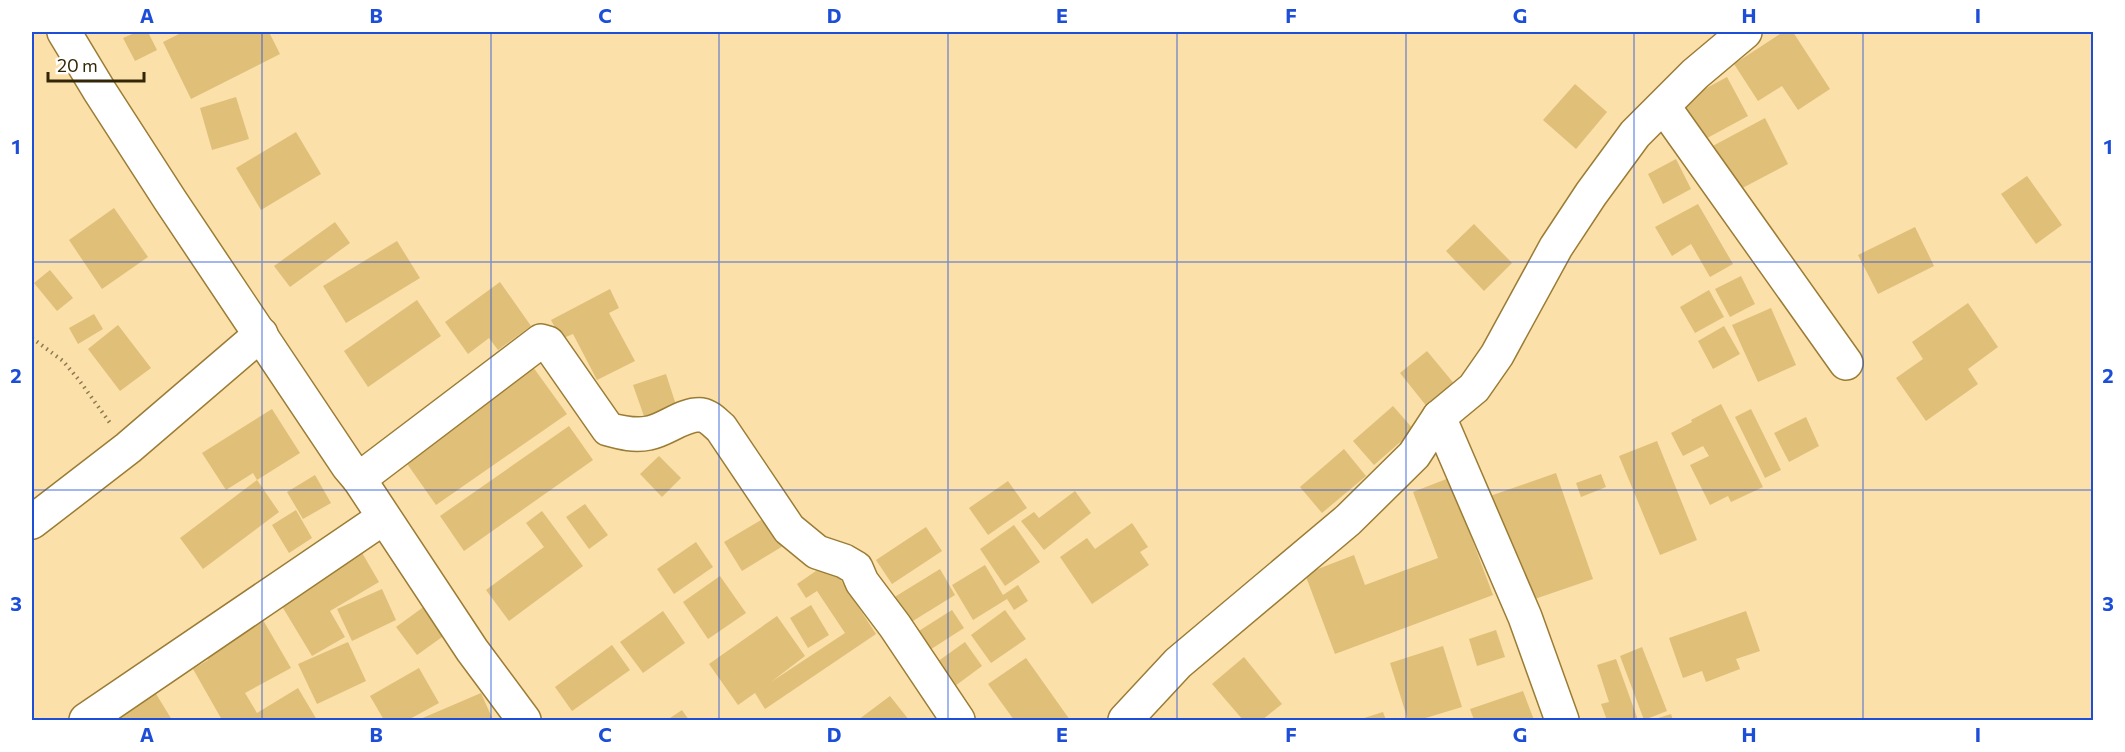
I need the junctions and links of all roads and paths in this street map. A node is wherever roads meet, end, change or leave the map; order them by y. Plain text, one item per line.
1 (64, 32) edge
2 (1745, 32) edge
3 (1664, 107) junction
4 (261, 334) junction
5 (32, 338) edge
6 (1846, 363) dead end
7 (1439, 417) junction
8 (128, 448) junction
9 (359, 478) junction
10 (383, 518) junction
11 (32, 522) edge
12 (519, 719) edge
13 (86, 720) edge
14 (958, 720) edge
15 (1125, 720) edge
16 (1562, 720) edge

1 - 4 main road
2 - 3 main road
3 - 6 main road
3 - 7 main road
4 - 8 main road
4 - 9 main road
5 - 8 path
7 - 15 main road
7 - 16 main road
8 - 11 main road
9 - 10 main road
9 - 14 main road
10 - 12 main road
10 - 13 main road

